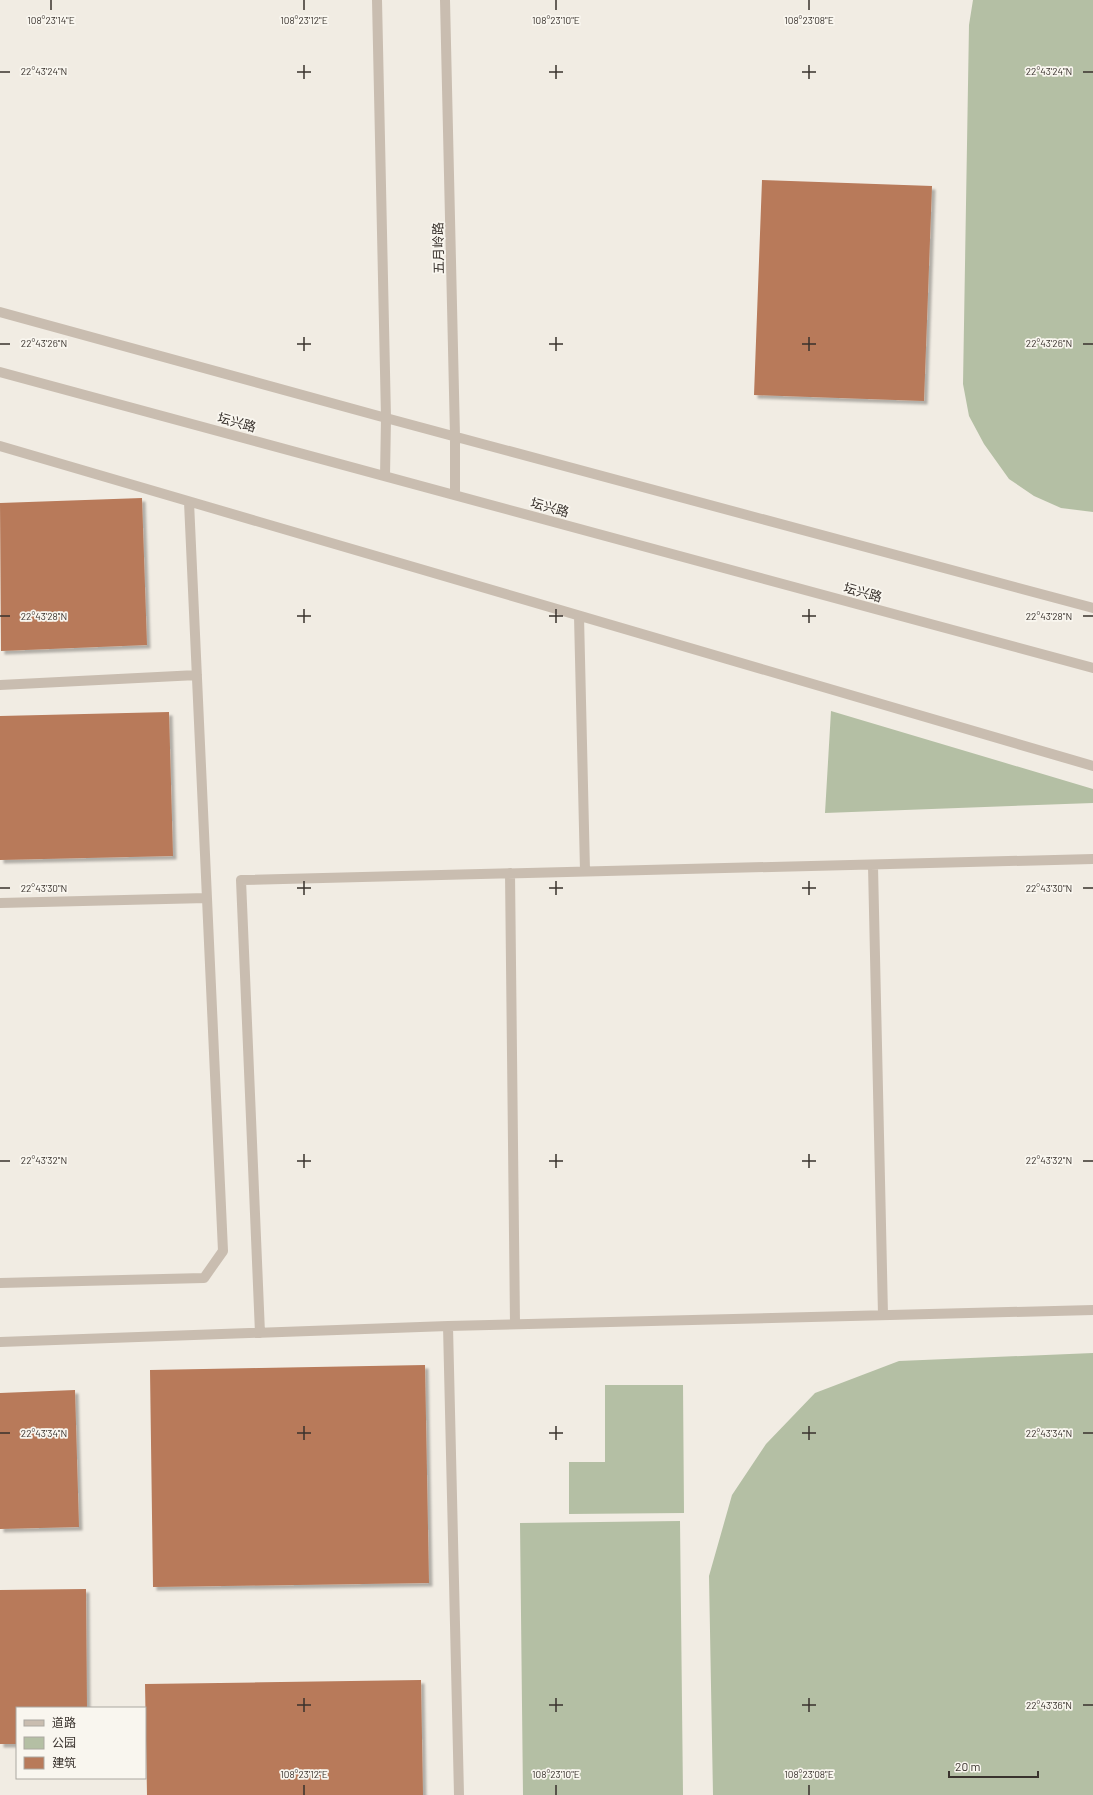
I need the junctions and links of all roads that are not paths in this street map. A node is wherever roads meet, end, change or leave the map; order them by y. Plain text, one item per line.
1 (377, 0) edge
2 (445, 0) edge
3 (0, 312) edge
4 (0, 372) edge
5 (386, 418) junction
6 (455, 436) junction
7 (0, 446) edge
8 (385, 476) junction
9 (455, 494) junction
10 (189, 502) junction
11 (1093, 608) edge
12 (579, 616) junction
13 (1093, 668) edge
14 (197, 675) junction
15 (0, 685) edge
16 (1093, 766) edge
17 (1093, 859) edge
18 (873, 866) junction
19 (585, 871) junction
20 (510, 873) junction
21 (207, 898) junction
22 (0, 903) edge
23 (0, 1283) edge
24 (1093, 1310) edge
25 (883, 1315) junction
26 (515, 1324) junction
27 (448, 1326) junction
28 (260, 1333) junction
29 (0, 1342) edge
30 (459, 1795) edge

1 - 5 street
2 - 6 street, 五月岭路
3 - 5 street
4 - 8 street, 坛兴路
5 - 6 street
5 - 8 street
6 - 9 street, 五月岭路
6 - 11 street
7 - 10 street
8 - 9 street, 坛兴路
9 - 13 street, 坛兴路
10 - 12 street
10 - 14 street
12 - 16 street
12 - 19 street
14 - 15 street
14 - 21 street
17 - 18 street
18 - 19 street
18 - 25 street
19 - 20 street
20 - 26 street
20 - 28 street
21 - 22 street
21 - 23 street
24 - 25 street
25 - 26 street
26 - 27 street
27 - 28 street
27 - 30 street
28 - 29 street

